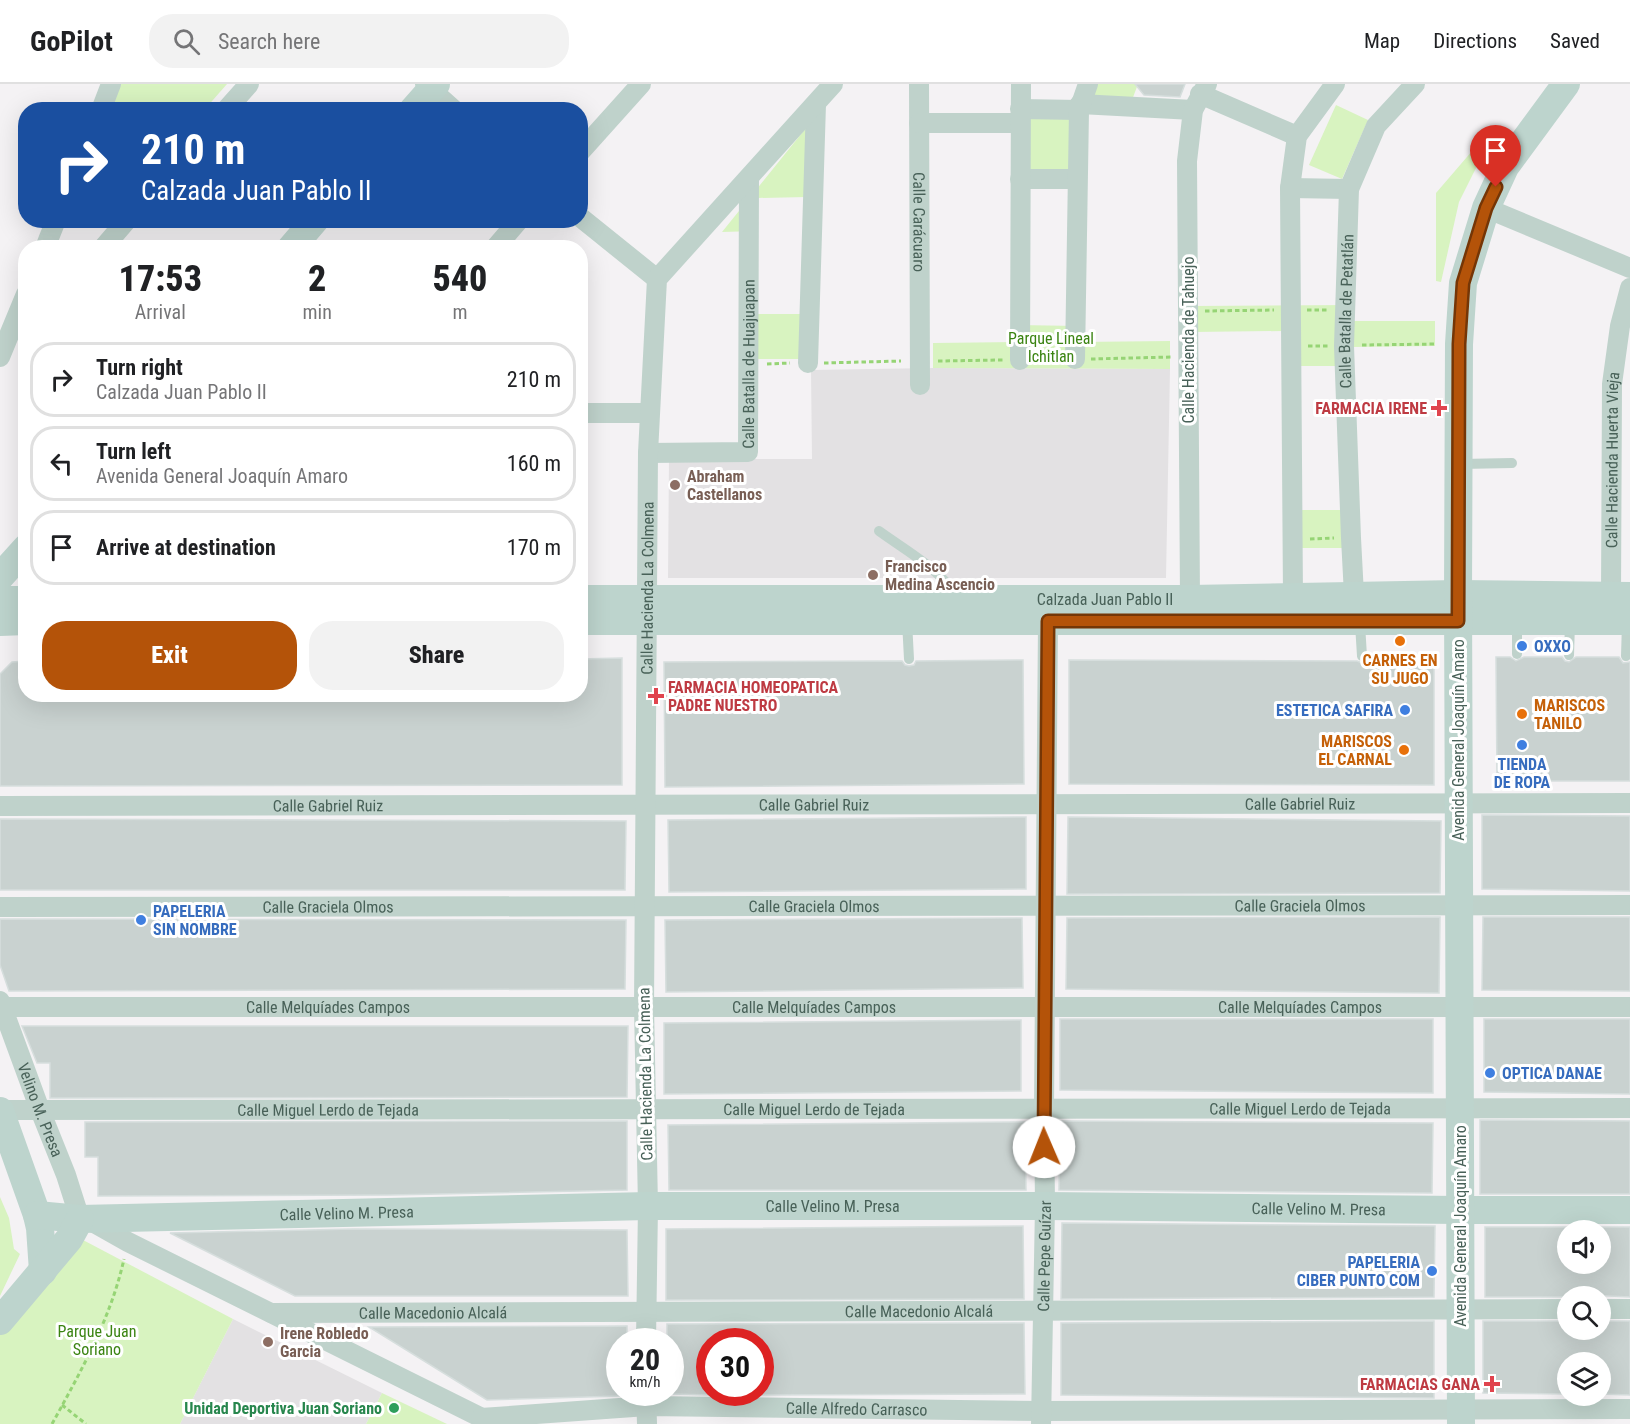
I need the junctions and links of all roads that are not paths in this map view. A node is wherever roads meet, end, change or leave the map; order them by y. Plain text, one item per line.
1 (111, 84) edge
2 (249, 84) edge
3 (641, 84) edge
4 (833, 84) edge
5 (919, 84) edge
6 (1021, 84) edge
7 (1088, 84) edge
8 (1335, 84) edge
9 (1414, 84) edge
10 (1562, 85) edge
11 (426, 92) edge
12 (1201, 92) edge
13 (104, 102) edge
14 (233, 102) edge
15 (442, 102) edge
16 (816, 104) junction
17 (1080, 107) junction
18 (1020, 116) junction
19 (919, 123) junction
20 (1297, 136) junction
21 (588, 143) edge
22 (749, 178) junction
23 (1020, 179) junction
24 (1077, 179) junction
25 (1290, 188) junction
26 (1349, 189) junction
27 (1486, 208) junction
28 (588, 223) edge
29 (120, 228) edge
30 (308, 228) edge
31 (512, 228) edge
32 (110, 240) edge
33 (298, 240) edge
34 (502, 240) edge
35 (1630, 268) edge
36 (657, 279) junction
37 (1630, 288) edge
38 (18, 326) edge
39 (0, 357) edge
40 (1076, 359) dead end
41 (1020, 360) dead end
42 (808, 363) road end
43 (920, 385) dead end
44 (588, 413) edge
45 (649, 413) junction
46 (648, 453) junction
47 (1512, 463) dead end
48 (1458, 464) junction
49 (879, 531) dead end
50 (18, 557) edge
51 (0, 577) edge
52 (1293, 597) junction
53 (957, 599) junction
54 (1190, 599) junction
55 (0, 600) edge
56 (18, 600) edge
57 (588, 600) edge
58 (1357, 608) junction
59 (1458, 608) junction
60 (1624, 608) edge
61 (647, 610) junction
62 (588, 620) edge
63 (18, 621) edge
64 (907, 621) junction
65 (1048, 621) junction
66 (1516, 621) junction
67 (1570, 621) junction
68 (0, 622) edge
69 (1517, 654) dead end
70 (1569, 655) dead end
71 (1362, 656) dead end
72 (1626, 656) dead end
73 (909, 660) dead end
74 (1459, 803) junction
75 (1630, 803) edge
76 (1046, 804) junction
77 (645, 805) junction
78 (0, 806) edge
79 (1459, 905) junction
80 (1630, 905) edge
81 (645, 906) junction
82 (1045, 906) junction
83 (0, 907) edge
84 (1, 1005) edge
85 (644, 1007) junction
86 (1044, 1007) junction
87 (1459, 1007) junction
88 (1630, 1007) edge
89 (1044, 1108) junction
90 (1460, 1108) junction
91 (1630, 1108) edge
92 (645, 1109) junction
93 (40, 1110) junction
94 (0, 1111) edge
95 (648, 1206) junction
96 (1045, 1206) junction
97 (1460, 1210) junction
98 (1630, 1210) edge
99 (37, 1215) junction
100 (83, 1218) junction
101 (43, 1270) junction
102 (1557, 1309) edge
103 (1611, 1309) edge
104 (1630, 1309) edge
105 (1042, 1310) junction
106 (1460, 1310) junction
107 (646, 1311) junction
108 (271, 1313) junction
109 (0, 1321) edge
110 (646, 1328) edge
111 (647, 1407) edge
112 (1630, 1409) edge
113 (1041, 1417) edge
114 (1461, 1417) edge
115 (488, 1421) edge

1 - 13 street
2 - 14 street
3 - 21 street
4 - 16 street
5 - 19 street, Calle Carácuaro
6 - 18 street
7 - 17 street
8 - 20 street
9 - 26 street, Calle Batalla de Petatlán
10 - 27 street, Avenida General Joaquín Amaro
11 - 15 street
12 - 17 street
12 - 20 street
12 - 54 street, Calle Hacienda de Tahuejo
16 - 22 street
16 - 42 street
17 - 18 street
17 - 24 street
18 - 19 street
18 - 23 street
19 - 43 street, Calle Carácuaro
20 - 25 street
22 - 36 street
22 - 46 street, Calle Batalla de Huajuapan
23 - 24 street
23 - 41 street
24 - 40 street
25 - 26 street
25 - 52 street
26 - 58 street, Calle Batalla de Petatlán
27 - 35 street
27 - 48 street, Avenida General Joaquín Amaro
28 - 36 street
29 - 32 street
30 - 33 street
31 - 34 street
36 - 45 street, Calle Hacienda La Colmena
37 - 60 street, Calle Hacienda Huerta Vieja
38 - 39 street
44 - 45 street
45 - 46 street, Calle Hacienda La Colmena
46 - 61 street, Calle Hacienda La Colmena
47 - 48 lane
48 - 59 street, Avenida General Joaquín Amaro
49 - 53 lane
50 - 51 street
52 - 54 street, Calzada Juan Pablo II
52 - 58 street, Calzada Juan Pablo II
53 - 54 street, Calzada Juan Pablo II
53 - 61 street, Calzada Juan Pablo II
55 - 56 street
57 - 61 street, Calzada Juan Pablo II
58 - 59 street, Calzada Juan Pablo II
58 - 65 street, Calzada Juan Pablo II
58 - 71 lane
59 - 60 street, Calzada Juan Pablo II
59 - 66 street, Calzada Juan Pablo II
59 - 74 street, Avenida General Joaquín Amaro
60 - 67 street, Calzada Juan Pablo II
60 - 72 lane
61 - 62 street, Calzada Juan Pablo II
61 - 64 street, Calzada Juan Pablo II
61 - 77 street, Calle Hacienda La Colmena
63 - 68 street
64 - 65 street, Calzada Juan Pablo II
64 - 73 lane
65 - 76 street, Calle Pepe Guízar
66 - 67 street, Calzada Juan Pablo II
66 - 69 lane
67 - 70 lane
74 - 75 street, Calle Gabriel Ruiz
74 - 76 street, Calle Gabriel Ruiz
74 - 79 street, Avenida General Joaquín Amaro
76 - 77 street, Calle Gabriel Ruiz
76 - 82 street, Calle Pepe Guízar
77 - 78 street, Calle Gabriel Ruiz
77 - 81 street, Calle Hacienda La Colmena
79 - 80 street, Calle Graciela Olmos
79 - 82 street, Calle Graciela Olmos
79 - 87 street, Avenida General Joaquín Amaro
81 - 82 street, Calle Graciela Olmos
81 - 83 street, Calle Graciela Olmos
81 - 85 street, Calle Hacienda La Colmena
82 - 86 street, Calle Pepe Guízar
84 - 85 street, Calle Melquíades Campos
84 - 93 street, Velino M. Presa
85 - 86 street, Calle Melquíades Campos
85 - 92 street, Calle Hacienda La Colmena
86 - 87 street, Calle Melquíades Campos
86 - 89 street, Calle Pepe Guízar
87 - 88 street, Calle Melquíades Campos
87 - 90 street, Avenida General Joaquín Amaro
89 - 90 street, Calle Miguel Lerdo de Tejada
89 - 92 street, Calle Miguel Lerdo de Tejada
89 - 96 street, Calle Pepe Guízar
90 - 91 street, Calle Miguel Lerdo de Tejada
90 - 97 street, Avenida General Joaquín Amaro
92 - 93 street, Calle Miguel Lerdo de Tejada
92 - 95 street, Calle Hacienda La Colmena
93 - 94 street, Calle Miguel Lerdo de Tejada
93 - 100 street, Velino M. Presa
94 - 99 street
95 - 96 street, Calle Velino M. Presa
95 - 100 street, Calle Velino M. Presa
95 - 107 street, Calle Hacienda La Colmena
96 - 97 street, Calle Velino M. Presa
96 - 105 street, Calle Pepe Guízar
97 - 98 street, Calle Velino M. Presa
97 - 106 street, Avenida General Joaquín Amaro
99 - 100 street, Calle Velino M. Presa
99 - 101 street
100 - 101 street
100 - 108 street
101 - 109 street
102 - 106 street, Calle Macedonio Alcalá
103 - 104 street
105 - 106 street, Calle Macedonio Alcalá
105 - 107 street, Calle Macedonio Alcalá
105 - 113 street, Calle Pepe Guízar
106 - 114 street, Avenida General Joaquín Amaro
107 - 108 street, Calle Macedonio Alcalá
107 - 110 street, Calle Hacienda La Colmena
108 - 115 street
111 - 113 street, Calle Alfredo Carrasco
111 - 115 street, Calle Alfredo Carrasco
112 - 114 street, Calle Alfredo Carrasco
113 - 114 street, Calle Alfredo Carrasco

